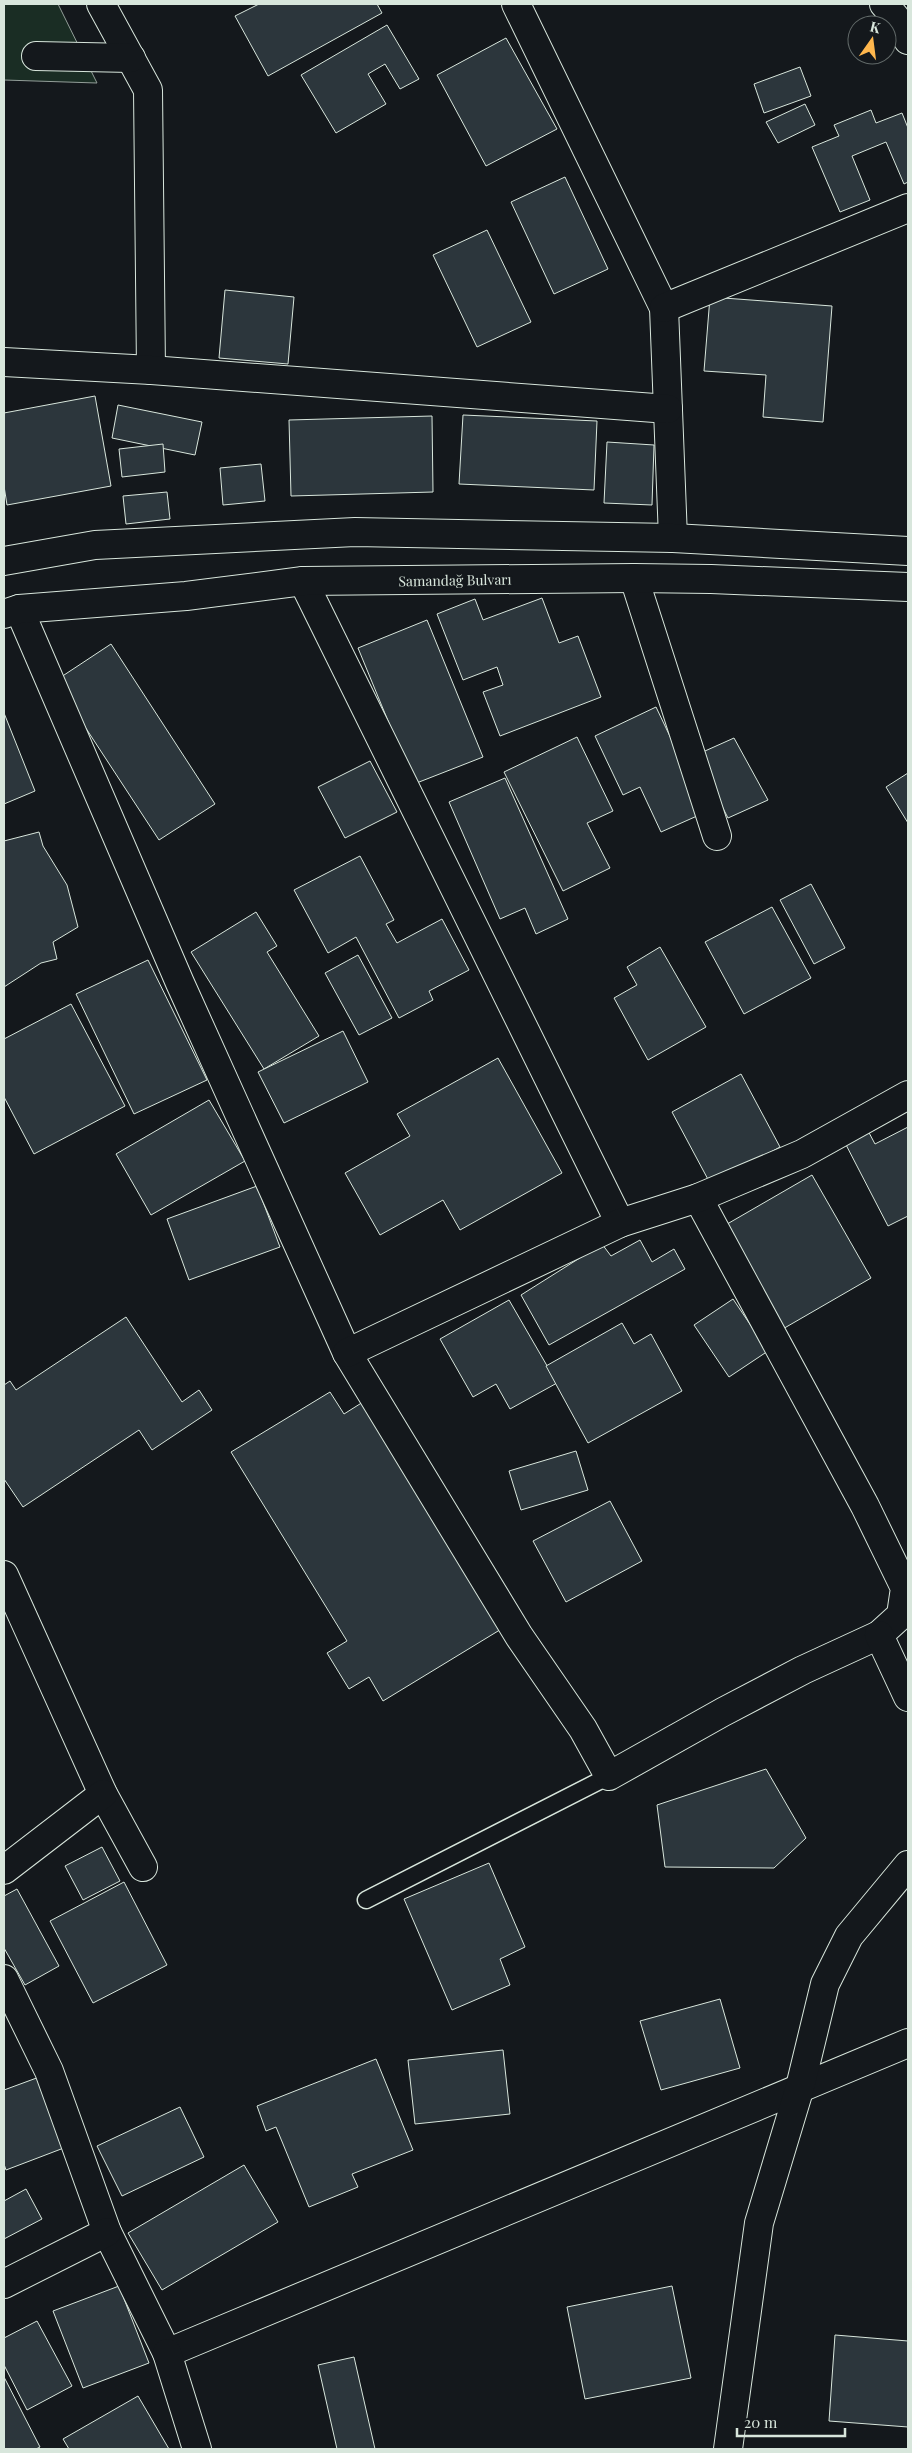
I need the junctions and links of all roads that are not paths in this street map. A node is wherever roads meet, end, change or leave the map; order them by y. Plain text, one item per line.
1 (101, 4) edge
2 (516, 4) edge
3 (884, 4) edge
4 (908, 40) edge
5 (36, 56) dead end
6 (131, 58) junction
7 (908, 208) edge
8 (664, 308) junction
9 (4, 362) edge
10 (151, 370) junction
11 (668, 409) junction
12 (673, 538) junction
13 (908, 550) edge
14 (4, 561) edge
15 (634, 578) junction
16 (303, 581) junction
17 (908, 587) edge
18 (11, 611) edge
19 (717, 836) dead end
20 (908, 1095) edge
21 (698, 1198) junction
22 (620, 1222) junction
23 (347, 1353) junction
24 (4, 1574) edge
25 (879, 1635) junction
26 (908, 1697) edge
27 (609, 1776) junction
28 (103, 1794) junction
29 (908, 1865) edge
30 (143, 1867) dead end
31 (4, 1870) edge
32 (366, 1900) dead end
33 (4, 1979) edge
34 (908, 2043) edge
35 (800, 2087) junction
36 (107, 2232) junction
37 (4, 2284) edge
38 (167, 2353) junction
39 (197, 2449) edge
40 (728, 2449) edge

1 - 6 main road
2 - 8 main road
3 - 4 main road
5 - 6 main road
6 - 10 main road
7 - 8 main road
8 - 11 main road
9 - 10 main road
10 - 11 main road
11 - 12 main road
12 - 13 main road
12 - 14 main road
15 - 16 main road, Samandağ Bulvarı
15 - 17 main road, Samandağ Bulvarı
15 - 19 main road
16 - 18 main road, Samandağ Bulvarı
16 - 22 main road
18 - 23 main road
20 - 21 main road
21 - 22 main road
21 - 25 main road
22 - 23 main road
23 - 27 main road
24 - 28 main road
25 - 26 main road
25 - 27 main road
27 - 32 lane
28 - 30 main road
28 - 31 main road
29 - 35 main road
33 - 36 main road
34 - 35 main road
35 - 38 main road
35 - 40 main road
36 - 37 main road
36 - 38 main road
38 - 39 main road

